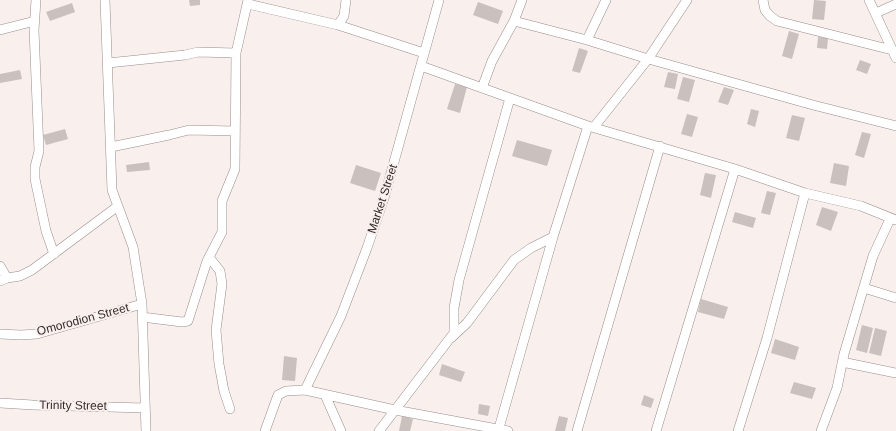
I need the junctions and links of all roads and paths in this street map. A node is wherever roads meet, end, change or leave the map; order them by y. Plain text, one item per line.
1 (36, 0) edge
2 (105, 0) edge
3 (346, 0) edge
4 (439, 0) edge
5 (522, 0) edge
6 (606, 0) edge
7 (687, 0) edge
8 (763, 0) edge
9 (869, 0) edge
10 (248, 2) edge
11 (896, 4) edge
12 (876, 13) junction
13 (34, 21) junction
14 (514, 21) junction
15 (338, 25) junction
16 (0, 30) edge
17 (587, 40) junction
18 (236, 53) junction
19 (424, 53) junction
20 (894, 54) edge
21 (648, 59) junction
22 (108, 63) junction
23 (421, 66) junction
24 (482, 88) junction
25 (510, 98) junction
26 (896, 126) edge
27 (591, 127) junction
28 (235, 131) junction
29 (660, 146) junction
30 (111, 147) junction
31 (735, 169) junction
32 (805, 193) junction
33 (118, 206) junction
34 (893, 220) edge
35 (553, 236) junction
36 (54, 254) junction
37 (209, 257) junction
38 (0, 266) edge
39 (4, 279) edge
40 (864, 288) junction
41 (896, 298) edge
42 (142, 304) junction
43 (142, 317) junction
44 (0, 334) edge
45 (450, 339) junction
46 (842, 362) junction
47 (896, 373) edge
48 (305, 390) junction
49 (326, 395) junction
50 (0, 403) edge
51 (145, 408) junction
52 (230, 409) dead end
53 (395, 410) junction
54 (506, 430) edge
55 (146, 431) edge
56 (265, 431) edge
57 (341, 431) edge
58 (379, 431) edge
59 (577, 431) edge
60 (656, 431) edge
61 (738, 431) edge
62 (821, 431) edge

1 - 13 street
2 - 22 street
3 - 15 street
4 - 19 street, Market Street
5 - 14 street
6 - 17 street
7 - 21 street
8 - 20 street
9 - 12 street
10 - 15 street
10 - 18 street
11 - 12 street
12 - 20 street
13 - 16 street
13 - 36 street
14 - 17 street
14 - 24 street
15 - 19 street
17 - 21 street
18 - 22 street
18 - 28 street
19 - 23 street, Market Street
21 - 26 street
21 - 27 street
22 - 30 street
23 - 24 street
23 - 48 street, Market Street
24 - 25 street
25 - 27 street
25 - 45 street
27 - 29 street
27 - 35 street
28 - 30 street
28 - 37 street
29 - 31 street
29 - 59 street
30 - 33 street
31 - 32 street
31 - 60 street
32 - 34 street
32 - 61 street
33 - 36 street
33 - 42 street
34 - 40 street
35 - 45 street
35 - 54 street
36 - 39 street
37 - 43 street
37 - 52 street
38 - 39 street
40 - 41 street
40 - 46 street
42 - 43 street
42 - 44 street, Omorodion Street
43 - 51 street
45 - 53 street
46 - 47 street
46 - 62 street
48 - 49 street
48 - 56 street
49 - 53 street
49 - 57 street
50 - 51 street, Trinity Street
51 - 55 street
53 - 54 street
53 - 58 street

